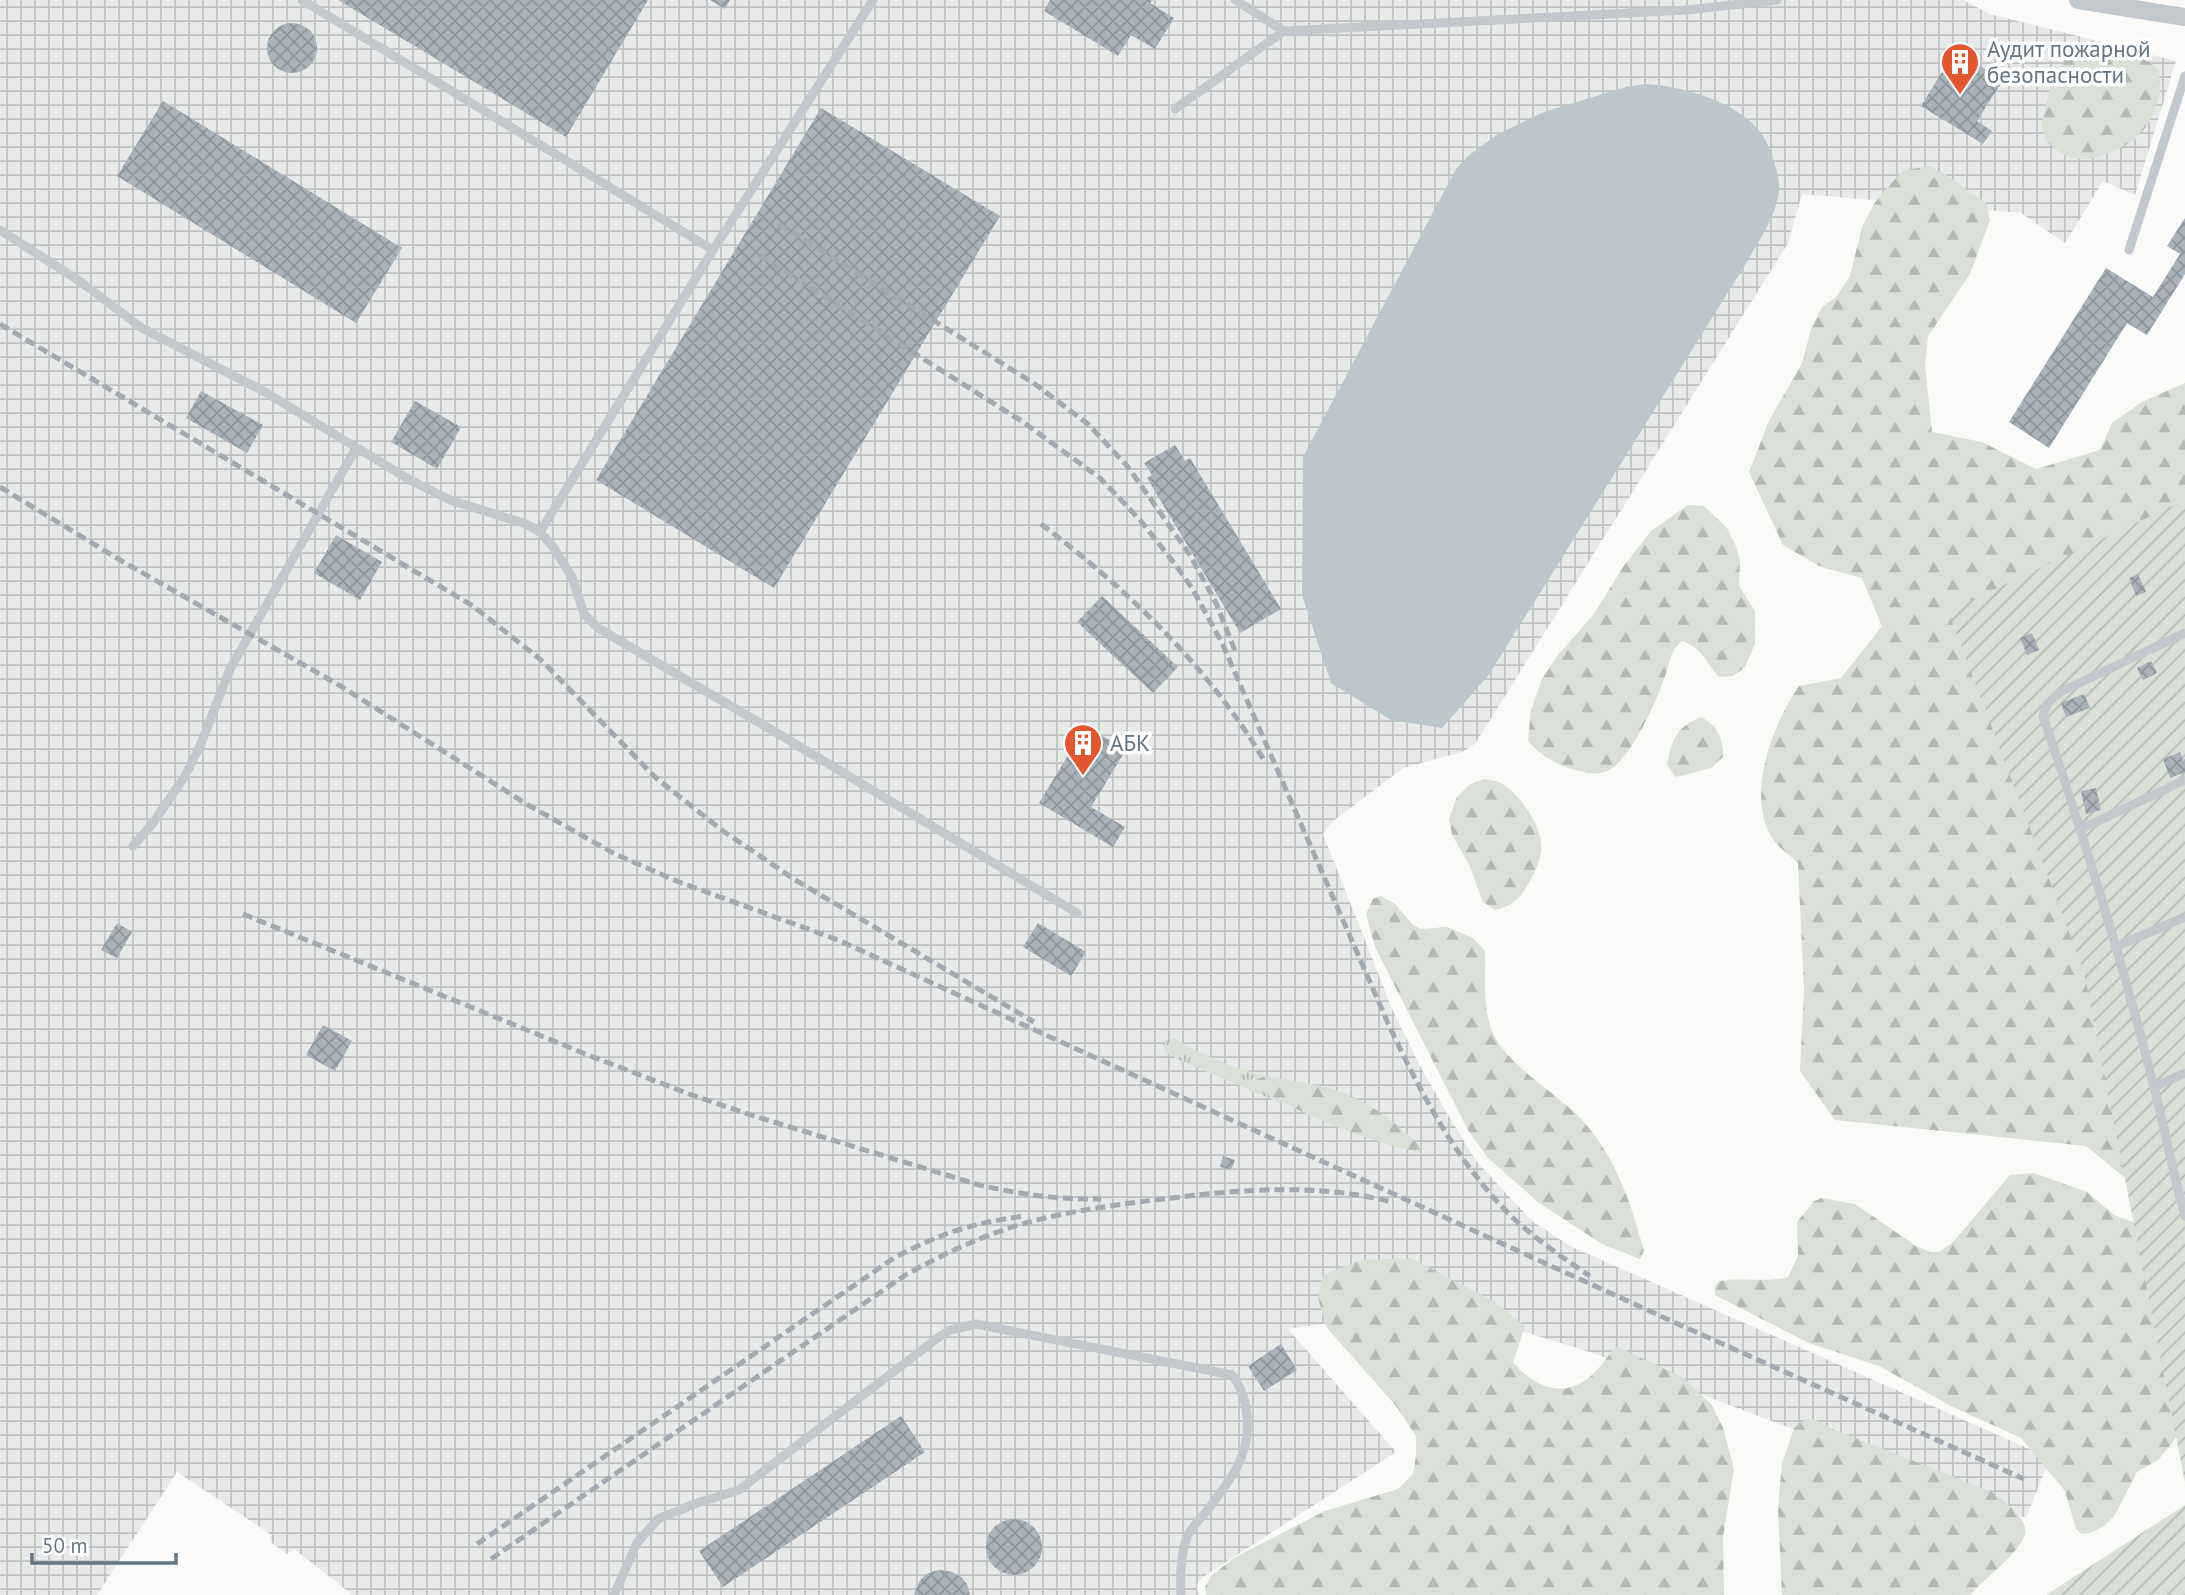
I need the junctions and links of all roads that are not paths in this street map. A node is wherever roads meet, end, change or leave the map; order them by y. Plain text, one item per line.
1 (302, 0) edge
2 (873, 0) edge
3 (1235, 0) edge
4 (1777, 0) edge
5 (2078, 0) edge
6 (1735, 3) edge
7 (2185, 17) edge
8 (1284, 31) junction
9 (2185, 76) edge
10 (1175, 109) dead end
11 (0, 230) edge
12 (713, 250) junction
13 (2129, 250) dead end
14 (356, 448) junction
15 (540, 532) junction
16 (2185, 633) edge
17 (2185, 780) edge
18 (2081, 829) junction
19 (133, 846) dead end
20 (1077, 913) dead end
21 (2185, 917) edge
22 (2115, 947) junction
23 (2185, 1073) edge
24 (2154, 1087) junction
25 (2181, 1187) edge
26 (2185, 1216) edge
27 (614, 1595) edge
28 (1181, 1595) edge

1 - 12 lane
2 - 12 lane
3 - 8 lane
4 - 6 lane
5 - 7 street
6 - 8 lane
8 - 10 lane
9 - 13 lane
11 - 14 lane
12 - 15 lane
14 - 15 lane
14 - 19 lane
15 - 20 lane
16 - 18 lane
17 - 18 lane
18 - 22 lane
21 - 22 lane
22 - 24 lane
23 - 24 lane
24 - 25 lane
25 - 26 lane
27 - 28 lane

